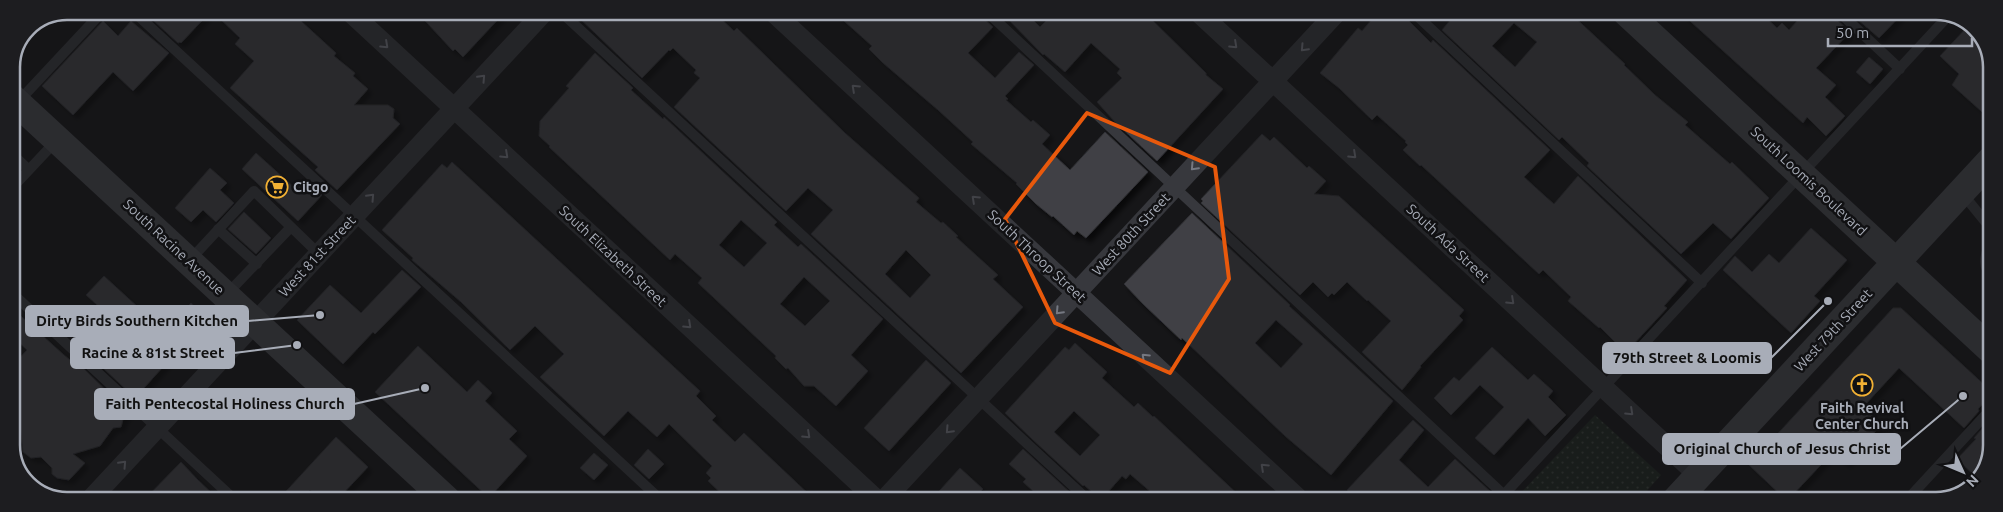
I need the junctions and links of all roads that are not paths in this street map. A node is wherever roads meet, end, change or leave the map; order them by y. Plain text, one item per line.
1 (94, 20) edge
2 (143, 20) edge
3 (359, 20) edge
4 (536, 20) edge
5 (570, 20) edge
6 (782, 20) edge
7 (995, 20) edge
8 (1207, 20) edge
9 (1330, 20) edge
10 (1422, 20) edge
11 (1635, 20) edge
12 (1848, 20) edge
13 (1944, 21) edge
14 (1900, 69) junction
15 (1273, 81) junction
16 (20, 94) edge
17 (20, 105) edge
18 (454, 108) junction
19 (57, 139) junction
20 (20, 162) edge
21 (1983, 169) edge
22 (29, 170) junction
23 (1802, 175) junction
24 (20, 180) edge
25 (1175, 187) junction
26 (1961, 192) junction
27 (354, 216) junction
28 (1983, 219) edge
29 (291, 227) junction
30 (218, 229) junction
31 (319, 254) junction
32 (188, 261) junction
33 (1896, 262) junction
34 (257, 264) junction
35 (1702, 283) junction
36 (1076, 293) junction
37 (225, 295) junction
38 (20, 300) edge
39 (255, 323) junction
40 (1983, 343) edge
41 (1604, 388) junction
42 (979, 398) junction
43 (1983, 418) edge
44 (157, 428) junction
45 (1698, 475) junction
46 (97, 492) edge
47 (226, 492) edge
48 (437, 492) edge
49 (652, 492) edge
50 (868, 492) edge
51 (891, 492) edge
52 (1079, 492) edge
53 (1291, 492) edge
54 (1496, 492) edge
55 (1508, 492) edge
56 (1682, 492) edge
57 (1914, 492) edge

1 - 16 lane
2 - 27 lane
3 -> 18 street, South Elizabeth Street
18 -> 4 street, West 81st Street
5 - 42 lane
36 -> 6 street, South Throop Street
7 - 25 lane
8 -> 15 street, South Ada Street
9 -> 15 street, West 80th Street
10 - 35 lane
11 - 23 street, South Loomis Boulevard
12 - 14 lane
13 - 14 lane
14 - 23 lane
15 -> 25 street, West 80th Street
15 -> 41 street, South Ada Street
17 - 19 street, South Racine Avenue
27 -> 18 street, West 81st Street
18 -> 50 street, South Elizabeth Street
19 - 22 lane
19 - 32 street, South Racine Avenue
20 - 22 lane
21 - 26 street, West 79th Street
22 - 24 lane
23 - 33 street, South Loomis Boulevard
23 - 35 lane
25 - 36 street, West 80th Street
25 - 54 lane
26 - 28 lane
26 - 33 street, West 79th Street
27 - 31 street, West 81st Street
27 - 49 lane
29 - 30 lane
29 - 31 lane
29 - 34 lane
30 - 32 lane
30 - 34 lane
31 - 39 street, West 81st Street
32 - 37 street, South Racine Avenue
33 - 40 street, South Loomis Boulevard
33 - 45 street, West 79th Street
34 - 37 lane
35 - 41 lane
36 -> 42 street, West 80th Street
53 -> 36 street, South Throop Street
37 - 39 street, South Racine Avenue
38 - 44 lane
39 - 44 street, West 81st Street
39 - 48 street, South Racine Avenue
41 -> 45 street, South Ada Street
41 - 55 lane
42 -> 51 street, West 80th Street
42 - 52 lane
43 - 57 lane
46 -> 44 street, West 81st Street
44 - 47 lane
45 - 56 street, West 79th Street

